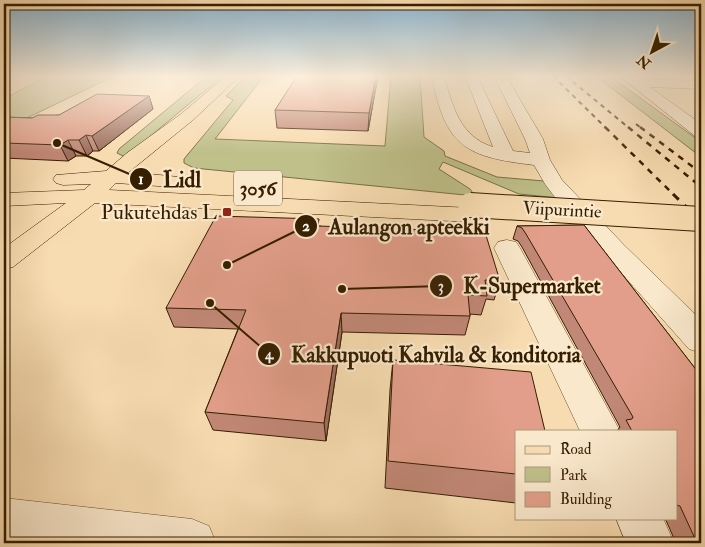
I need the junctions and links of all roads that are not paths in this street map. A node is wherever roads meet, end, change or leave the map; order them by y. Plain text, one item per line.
1 (204, 102) edge
2 (445, 102) edge
3 (483, 102) edge
4 (514, 102) edge
5 (660, 102) edge
6 (199, 106) junction
7 (701, 132) edge
8 (506, 157) junction
9 (540, 160) junction
10 (141, 179) junction
11 (4, 182) edge
12 (116, 187) junction
13 (90, 196) junction
14 (4, 199) edge
15 (471, 210) junction
16 (701, 219) edge
17 (701, 229) edge
18 (507, 248) dead end
19 (4, 261) edge
20 (4, 275) edge
21 (701, 340) edge
22 (599, 430) edge
23 (639, 520) edge
24 (4, 521) edge
25 (192, 543) edge
26 (650, 543) edge

1 - 6 main road
2 - 8 street
3 - 8 street
4 - 9 street
5 - 7 street
6 - 10 main road
6 - 12 main road
8 - 9 street
9 - 21 street
10 - 12 main road
10 - 15 main road, Viipurintie / 3056
11 - 12 main road, Viipurintie / 3056
12 - 13 main road, Viipurintie / 3056
12 - 15 main road, Viipurintie / 3056
12 - 20 main road
13 - 14 main road, Viipurintie / 3056
13 - 19 main road
15 - 16 main road, Viipurintie / 3056, bridge
15 - 17 main road, Viipurintie / 3056
18 - 22 street
23 - 26 street
24 - 25 street

